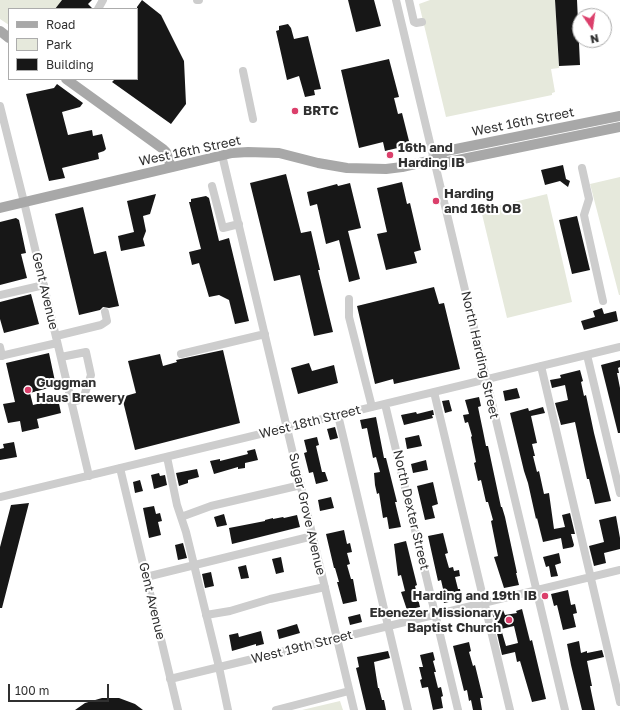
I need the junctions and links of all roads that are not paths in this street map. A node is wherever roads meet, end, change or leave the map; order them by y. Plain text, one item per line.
1 (396, 0) edge
2 (408, 0) edge
3 (422, 22) dead end
4 (0, 31) edge
5 (8, 37) edge
6 (243, 70) dead end
7 (67, 80) edge
8 (0, 106) edge
9 (620, 116) edge
10 (253, 119) dead end
11 (620, 126) edge
12 (222, 155) junction
13 (433, 160) junction
14 (171, 167) junction
15 (582, 168) dead end
16 (212, 186) dead end
17 (24, 202) junction
18 (0, 208) edge
19 (238, 224) junction
20 (44, 285) junction
21 (0, 295) edge
22 (349, 299) dead end
23 (603, 301) dead end
24 (105, 312) dead end
25 (265, 334) junction
26 (56, 339) junction
27 (0, 347) edge
28 (620, 347) edge
29 (181, 354) dead end
30 (587, 355) junction
31 (1, 356) edge
32 (61, 357) junction
33 (540, 366) junction
34 (486, 380) junction
35 (434, 392) junction
36 (71, 402) junction
37 (385, 404) junction
38 (372, 407) junction
39 (338, 415) junction
40 (287, 428) junction
41 (167, 457) junction
42 (120, 468) junction
43 (89, 476) junction
44 (300, 485) junction
45 (620, 492) edge
46 (0, 497) edge
47 (181, 516) junction
48 (313, 536) junction
49 (194, 565) junction
50 (620, 570) edge
51 (146, 577) junction
52 (590, 578) junction
53 (325, 587) junction
54 (536, 591) junction
55 (484, 603) junction
56 (206, 615) junction
57 (436, 615) junction
58 (387, 627) junction
59 (337, 639) junction
60 (219, 667) junction
61 (170, 679) junction
62 (349, 691) junction
63 (620, 702) edge
64 (178, 710) edge
65 (228, 710) edge
66 (276, 710) edge
67 (354, 710) edge
68 (408, 710) edge
69 (458, 710) edge
70 (510, 710) edge
71 (565, 710) edge

1 - 13 street, North Harding Street
2 - 3 street
4 - 5 main road
6 - 10 street
7 - 14 main road
8 - 17 street, Gent Avenue
9 - 13 main road, West 16th Street
11 - 13 main road, West 16th Street
12 - 13 main road, West 16th Street
12 - 14 main road, West 16th Street
12 - 19 street, Sugar Grove Avenue
13 - 34 street, North Harding Street
14 - 17 main road, West 16th Street
15 - 23 street
16 - 19 street
17 - 18 main road, West 16th Street
17 - 20 street, Gent Avenue
19 - 25 street, Sugar Grove Avenue
20 - 21 street
20 - 26 street, Gent Avenue
22 - 38 street
24 - 26 street
25 - 29 street
25 - 40 street, Sugar Grove Avenue
26 - 31 street
26 - 32 street, Gent Avenue
27 - 31 street
28 - 30 street, West 18th Street
30 - 33 street, West 18th Street
30 - 45 street
32 - 36 street, Gent Avenue
32 - 36 street
33 - 34 street, West 18th Street
33 - 52 street
34 - 35 street, West 18th Street
34 - 54 street, North Harding Street
35 - 37 street, West 18th Street
35 - 55 street
36 - 43 street, Gent Avenue
37 - 38 street, West 18th Street
37 - 57 street, North Dexter Street
38 - 39 street, West 18th Street
39 - 40 street, West 18th Street
39 - 58 street
40 - 41 street, West 18th Street
40 - 44 street, Sugar Grove Avenue
41 - 42 street, West 18th Street
41 - 47 street
42 - 43 street, West 18th Street
42 - 51 street, Gent Avenue
43 - 46 street, West 18th Street
44 - 47 street
44 - 48 street, Sugar Grove Avenue
47 - 49 street
48 - 49 street
48 - 53 street, Sugar Grove Avenue
49 - 51 street
49 - 56 street
50 - 52 street, West 19th Street
51 - 61 street, Gent Avenue
52 - 54 street, West 19th Street
52 - 63 street
53 - 56 street
53 - 59 street, Sugar Grove Avenue
54 - 55 street, West 19th Street
54 - 71 street, North Harding Street
55 - 57 street, West 19th Street
55 - 70 street
56 - 60 street
57 - 58 street, West 19th Street
57 - 69 street, North Dexter Street
58 - 59 street, West 19th Street
58 - 68 street
59 - 60 street, West 19th Street
59 - 62 street, Sugar Grove Avenue
60 - 61 street, West 19th Street
60 - 65 street
61 - 64 street, Gent Avenue
62 - 66 street
62 - 67 street, Sugar Grove Avenue

